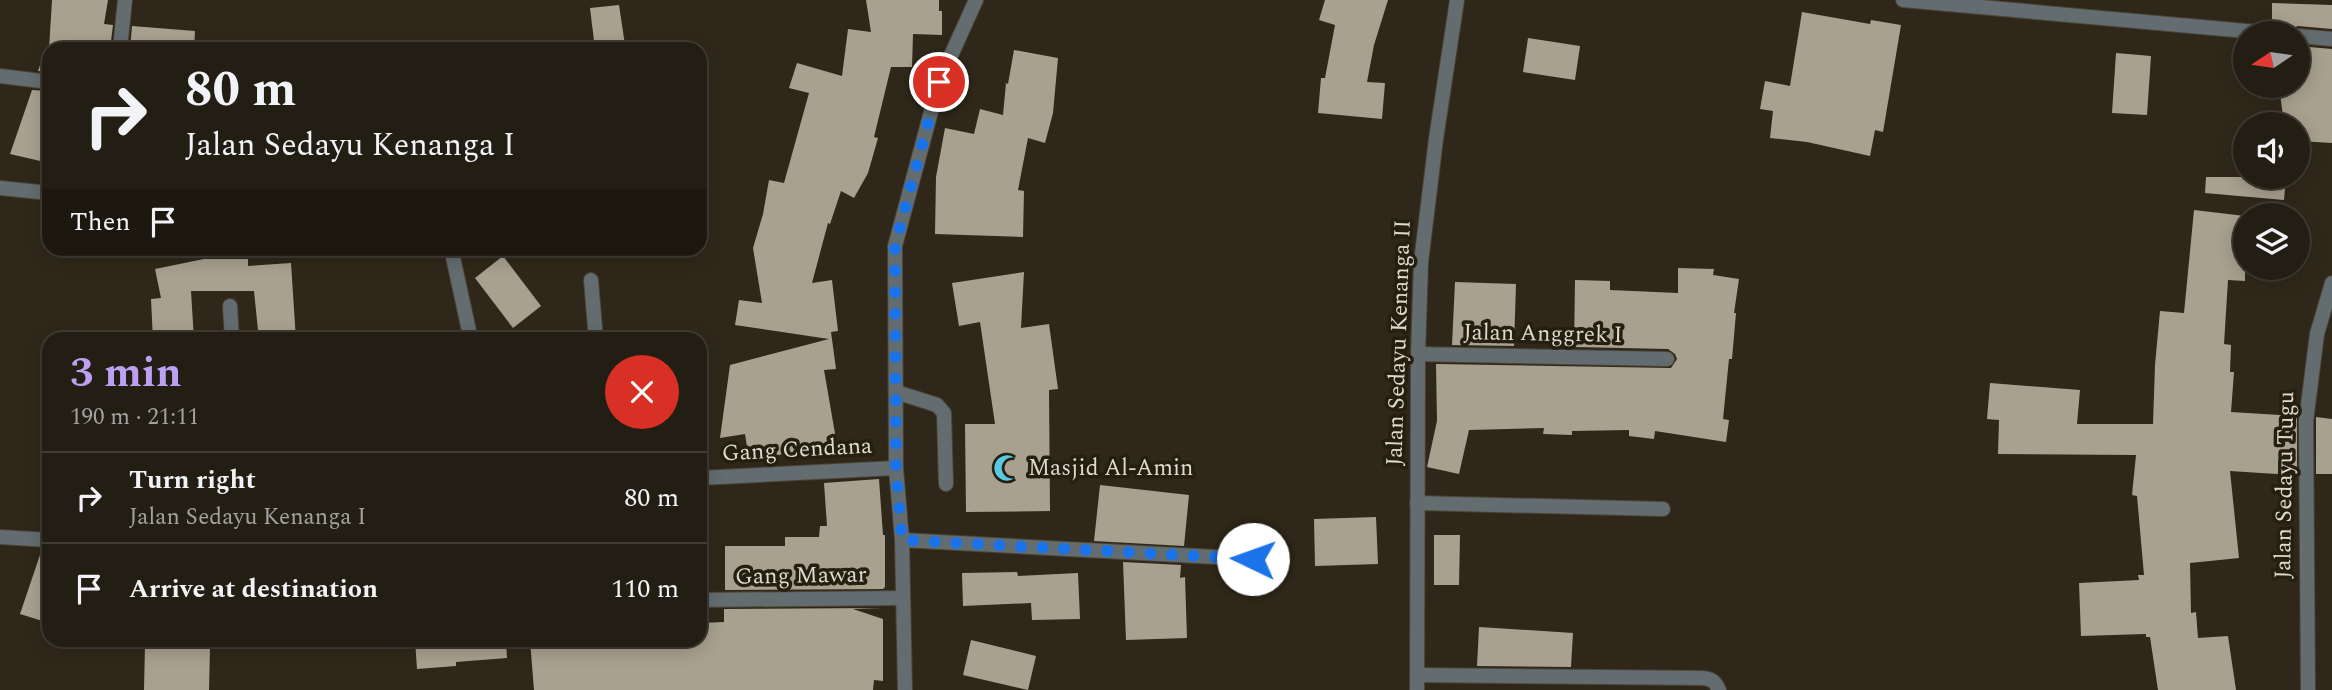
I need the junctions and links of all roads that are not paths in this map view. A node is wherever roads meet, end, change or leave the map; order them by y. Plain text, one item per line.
1 (125, 0) edge
2 (976, 0) edge
3 (1457, 0) edge
4 (1903, 0) edge
5 (2233, 30) edge
6 (2310, 37) edge
7 (2332, 39) edge
8 (121, 42) edge
9 (0, 76) edge
10 (42, 81) edge
11 (0, 188) edge
12 (42, 192) edge
13 (452, 256) edge
14 (591, 280) dead end
15 (2332, 283) edge
16 (230, 306) dead end
17 (232, 332) edge
18 (469, 332) edge
19 (595, 332) edge
20 (1418, 354) junction
21 (1667, 359) dead end
22 (896, 392) junction
23 (896, 468) junction
24 (707, 478) edge
25 (946, 484) dead end
26 (1417, 503) junction
27 (1663, 509) dead end
28 (0, 537) edge
29 (42, 540) edge
30 (902, 540) junction
31 (1253, 559) dead end
32 (903, 598) junction
33 (707, 600) edge
34 (1418, 675) junction
35 (905, 690) edge
36 (1418, 690) edge
37 (1719, 690) edge
38 (2308, 690) edge

1 - 8 street
2 - 22 street
3 - 20 street, Jalan Sedayu Kenanga II
4 - 5 street
6 - 7 street
9 - 10 street
11 - 12 street
13 - 18 street
14 - 19 street
15 - 38 street, Jalan Sedayu Tugu
16 - 17 street
20 - 21 street, Jalan Anggrek I
20 - 26 street, Jalan Sedayu Kenanga II
22 - 23 street
22 - 25 street
23 - 24 street, Gang Cendana
23 - 30 street
26 - 27 street
26 - 34 street, Jalan Sedayu Kenanga II
28 - 29 street
30 - 31 street
30 - 32 street
32 - 33 street, Gang Mawar
32 - 35 street
34 - 36 street, Jalan Sedayu Kenanga II
34 - 37 street

